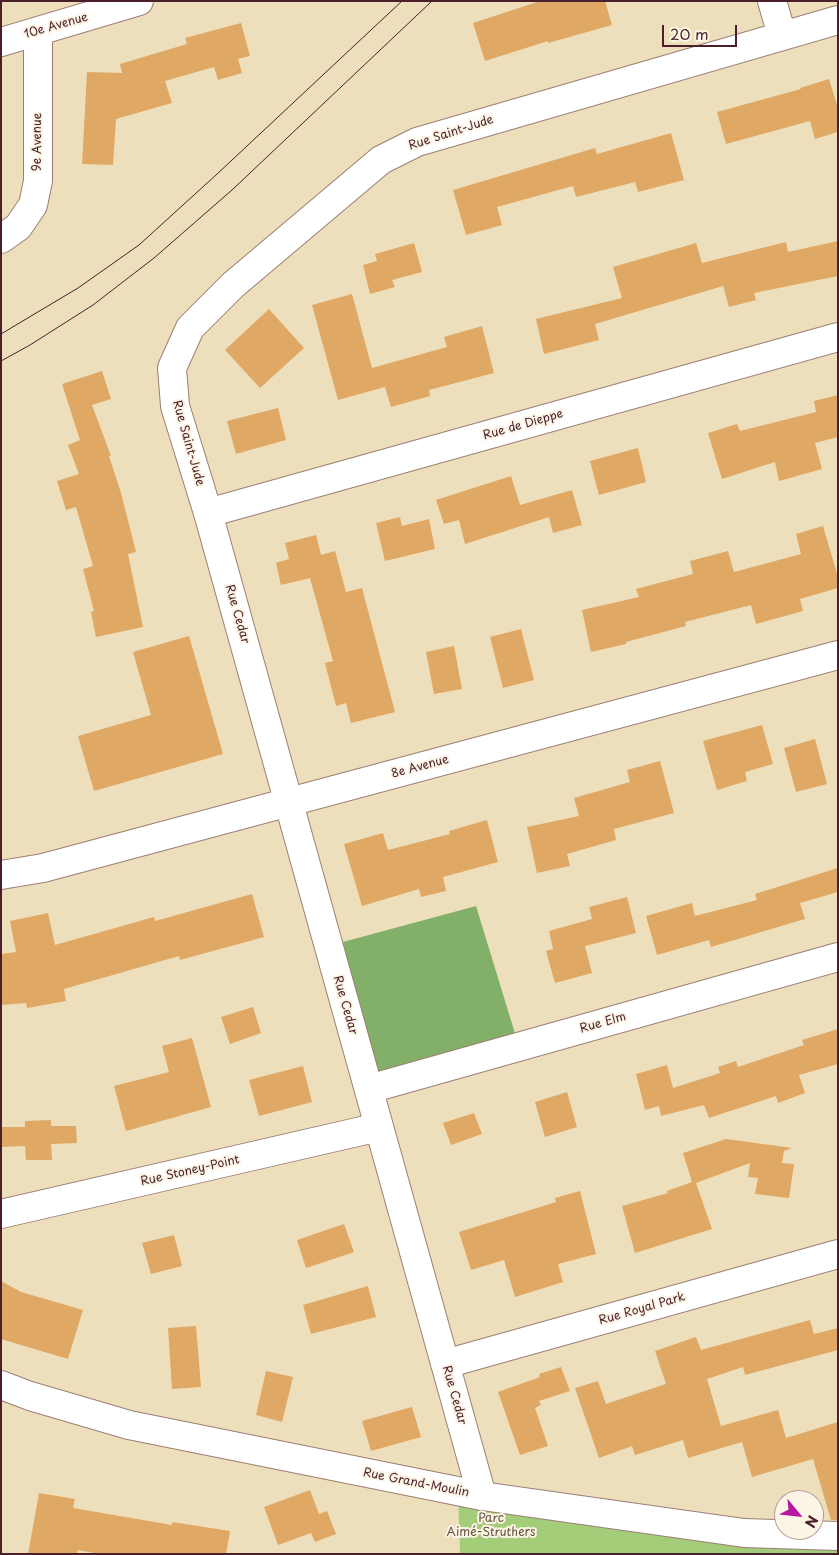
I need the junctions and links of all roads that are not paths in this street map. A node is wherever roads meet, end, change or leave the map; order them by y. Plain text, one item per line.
1 (139, 1) edge
2 (772, 1) edge
3 (838, 20) edge
4 (38, 31) junction
5 (782, 35) junction
6 (1, 42) edge
7 (1, 239) edge
8 (838, 337) edge
9 (208, 513) junction
10 (838, 655) edge
11 (289, 802) junction
12 (1, 875) edge
13 (838, 956) edge
14 (369, 1088) junction
15 (379, 1127) junction
16 (1, 1214) edge
17 (838, 1254) edge
18 (445, 1364) junction
19 (1, 1386) edge
20 (482, 1496) junction
21 (838, 1536) edge

1 - 4 street, 10e Avenue
2 - 5 street
3 - 5 street, Rue Saint-Jude
4 - 6 street, 10e Avenue
4 - 7 street, 9e Avenue
5 - 9 street, Rue Saint-Jude
8 - 9 street, Rue de Dieppe
9 - 11 street, Rue Cedar
10 - 11 street, 8e Avenue
11 - 12 street, 8e Avenue
11 - 14 street, Rue Cedar
13 - 14 street, Rue Elm
14 - 15 street, Rue Cedar
15 - 16 street, Rue Stoney-Point
15 - 18 street, Rue Cedar
17 - 18 street, Rue Royal Park
18 - 20 street, Rue Cedar
19 - 20 street, Rue Grand-Moulin
20 - 21 street, Rue Grand-Moulin

